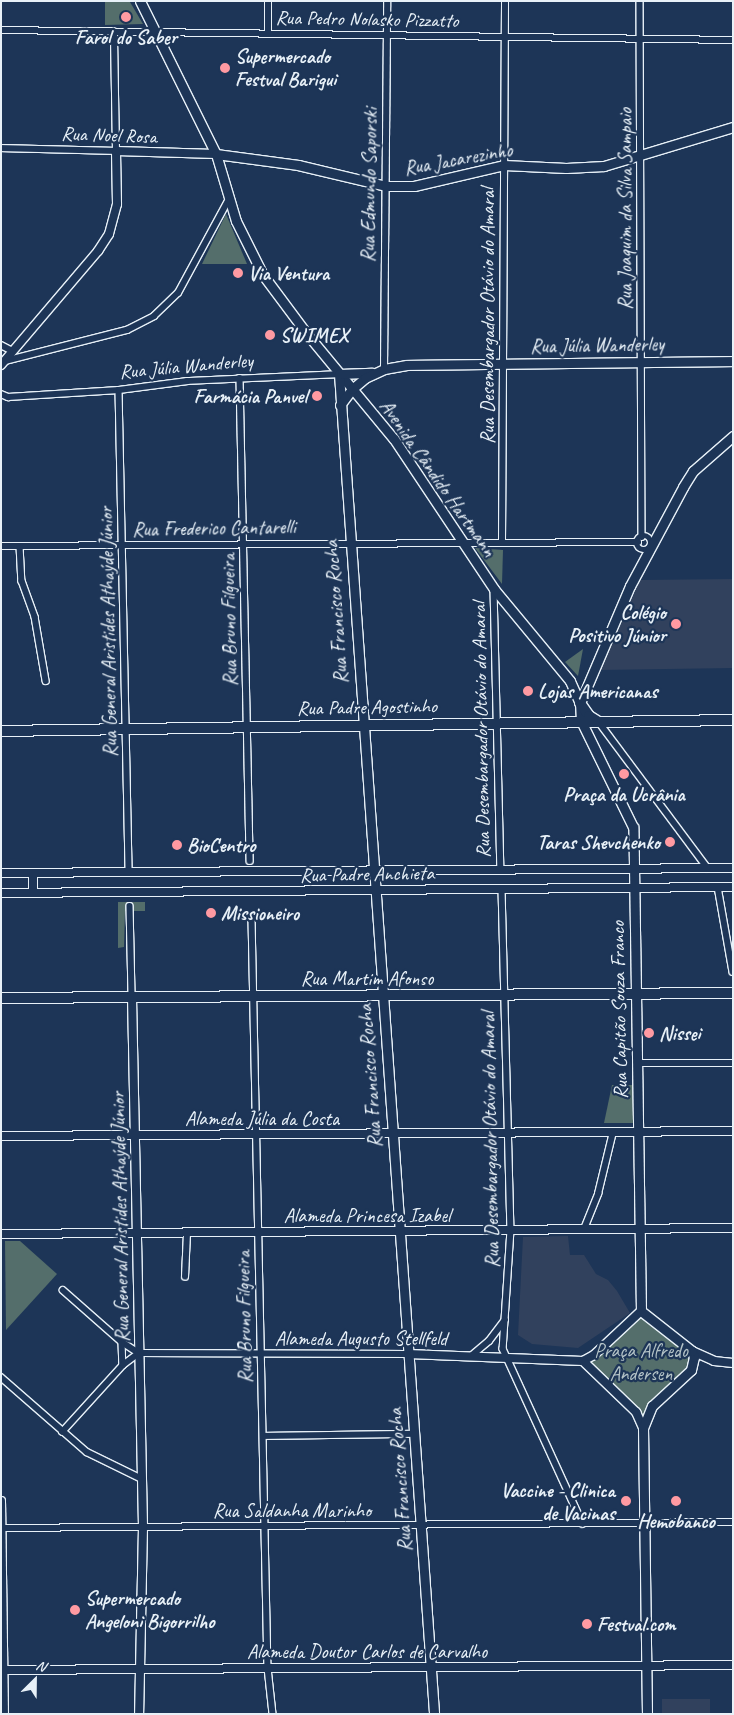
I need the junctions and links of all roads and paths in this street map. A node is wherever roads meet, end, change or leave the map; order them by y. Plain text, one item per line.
1 (140, 1) edge
2 (268, 1) edge
3 (387, 1) edge
4 (505, 1) edge
5 (640, 1) edge
6 (1, 30) edge
7 (114, 32) junction
8 (156, 32) junction
9 (268, 34) junction
10 (387, 36) junction
11 (505, 37) junction
12 (640, 39) junction
13 (733, 40) edge
14 (733, 127) edge
15 (1, 148) edge
16 (116, 151) junction
17 (216, 154) junction
18 (641, 157) junction
19 (504, 165) junction
20 (386, 186) junction
21 (229, 199) junction
22 (1, 344) edge
23 (13, 351) junction
24 (733, 361) edge
25 (641, 362) junction
26 (3, 363) edge
27 (503, 363) junction
28 (384, 369) junction
29 (374, 373) junction
30 (339, 374) junction
31 (240, 378) junction
32 (352, 388) junction
33 (119, 390) junction
34 (1, 394) edge
35 (339, 405) junction
36 (733, 436) edge
37 (640, 539) junction
38 (461, 541) junction
39 (349, 542) junction
40 (502, 542) junction
41 (244, 544) junction
42 (123, 545) junction
43 (1, 546) edge
44 (20, 546) junction
45 (650, 546) junction
46 (494, 589) junction
47 (46, 681) dead end
48 (580, 704) junction
49 (733, 720) edge
50 (581, 721) junction
51 (598, 721) junction
52 (498, 723) junction
53 (362, 725) junction
54 (248, 727) junction
55 (126, 729) junction
56 (1, 731) edge
57 (250, 861) dead end
58 (708, 868) junction
59 (733, 868) edge
60 (634, 869) junction
61 (373, 870) junction
62 (501, 870) junction
63 (130, 872) junction
64 (2, 873) edge
65 (33, 873) junction
66 (718, 887) junction
67 (733, 887) edge
68 (634, 888) junction
69 (502, 889) junction
70 (374, 890) junction
71 (33, 893) junction
72 (3, 894) edge
73 (130, 906) dead end
74 (252, 920) dead end
75 (733, 972) edge
76 (733, 993) edge
77 (636, 994) junction
78 (505, 995) junction
79 (253, 996) junction
80 (382, 996) junction
81 (132, 997) junction
82 (1, 998) edge
83 (637, 1063) junction
84 (733, 1063) edge
85 (733, 1131) edge
86 (613, 1132) junction
87 (638, 1132) junction
88 (508, 1133) junction
89 (392, 1134) junction
90 (256, 1135) junction
91 (1, 1136) edge
92 (135, 1136) junction
93 (640, 1228) junction
94 (733, 1228) edge
95 (584, 1229) junction
96 (511, 1230) junction
97 (399, 1231) junction
98 (259, 1232) junction
99 (137, 1233) junction
100 (187, 1233) junction
101 (1, 1234) edge
102 (185, 1277) dead end
103 (63, 1290) dead end
104 (641, 1311) junction
105 (505, 1320) junction
106 (122, 1342) junction
107 (692, 1351) junction
108 (140, 1353) junction
109 (262, 1354) junction
110 (408, 1354) junction
111 (471, 1356) junction
112 (506, 1360) junction
113 (583, 1361) junction
114 (733, 1363) edge
115 (123, 1365) junction
116 (1, 1378) edge
117 (643, 1428) junction
118 (62, 1432) junction
119 (414, 1434) junction
120 (263, 1436) junction
121 (142, 1479) junction
122 (1, 1501) edge
123 (733, 1522) edge
124 (644, 1523) junction
125 (583, 1524) junction
126 (420, 1525) junction
127 (265, 1526) junction
128 (143, 1527) junction
129 (1, 1528) edge
130 (733, 1665) edge
131 (646, 1666) junction
132 (431, 1667) junction
133 (268, 1668) junction
134 (138, 1669) junction
135 (2, 1670) edge
136 (4, 1714) edge
137 (139, 1714) edge
138 (273, 1714) edge
139 (434, 1714) edge
140 (647, 1714) edge

1 - 8 main road, Avenida Cândido Hartmann
2 - 9 street
3 - 10 street, Rua Edmundo Saporski
4 - 11 street, Rua Desembargador Otávio do Amaral
5 - 12 street, Rua Joaquim da Silva Sampaio
6 - 7 street, Rua Pedro Nolasko Pizzatto
7 - 8 street, Rua Pedro Nolasko Pizzatto
7 - 16 street
8 - 9 street, Rua Pedro Nolasko Pizzatto
8 - 17 main road, Avenida Cândido Hartmann
9 - 10 street, Rua Pedro Nolasko Pizzatto
10 - 11 street, Rua Pedro Nolasko Pizzatto
10 - 20 street, Rua Edmundo Saporski
11 - 12 street, Rua Pedro Nolasko Pizzatto
11 - 19 street, Rua Desembargador Otávio do Amaral
12 - 13 street, Rua Pedro Nolasko Pizzatto
12 - 18 street, Rua Joaquim da Silva Sampaio
14 - 18 main road, Rua Jacarezinho
15 - 16 street, Rua Noel Rosa
16 - 17 street, Rua Noel Rosa
16 - 23 street
17 - 20 main road, Rua Jacarezinho
17 - 21 main road, Avenida Cândido Hartmann
18 - 19 main road, Rua Jacarezinho
18 - 25 street, Rua Joaquim da Silva Sampaio
19 - 20 main road, Rua Jacarezinho
19 - 27 street, Rua Desembargador Otávio do Amaral
20 - 28 street, Rua Edmundo Saporski
21 - 26 street
21 - 30 main road, Avenida Cândido Hartmann
22 - 23 street
23 - 26 street
24 - 25 main road, Rua Júlia Wanderley
25 - 27 main road, Rua Júlia Wanderley
25 - 37 street, Rua Joaquim da Silva Sampaio
27 - 28 main road, Rua Júlia Wanderley
27 - 40 street, Rua Desembargador Otávio do Amaral
28 - 29 main road, Rua Júlia Wanderley
29 - 30 main road, Rua Júlia Wanderley
29 - 32 main road, Rua Júlia Wanderley
30 - 31 street, Rua Júlia Wanderley
30 - 32 main road, Avenida Cândido Hartmann
30 - 35 main road, Rua Francisco Rocha
31 - 33 street, Rua Júlia Wanderley
31 - 41 street, Rua Bruno Filgueira
32 - 35 main road
32 - 38 main road, Avenida Cândido Hartmann
33 - 34 street, Rua Júlia Wanderley
33 - 42 street, Rua General Aristides Athaýde Júnior
35 - 39 main road, Rua Francisco Rocha
36 - 45 main road
37 - 40 street, Rua Frederico Cantarelli
37 - 45 street
37 - 45 street, Rua Frederico Cantarelli
38 - 39 street, Rua Frederico Cantarelli
38 - 40 street, Rua Frederico Cantarelli
38 - 46 main road, Avenida Cândido Hartmann
39 - 41 street, Rua Frederico Cantarelli
39 - 53 main road, Rua Francisco Rocha
41 - 42 street, Rua Frederico Cantarelli
41 - 54 street, Rua Bruno Filgueira
42 - 44 street, Rua Frederico Cantarelli
42 - 55 street, Rua General Aristides Athaýde Júnior
43 - 44 street, Rua Frederico Cantarelli
44 - 47 street
45 - 48 main road
46 - 48 main road, Avenida Cândido Hartmann
46 - 52 street, Rua Desembargador Otávio do Amaral
48 - 50 main road
48 - 51 main road
49 - 51 main road, Rua Padre Agostinho
50 - 51 main road, Rua Padre Agostinho
50 - 52 main road, Rua Padre Agostinho
50 - 60 main road, Rua Capitão Souza Franco
51 - 58 street
52 - 53 main road, Rua Padre Agostinho
52 - 62 street, Rua Desembargador Otávio do Amaral
53 - 54 main road, Rua Padre Agostinho
53 - 61 main road, Rua Francisco Rocha
54 - 55 main road, Rua Padre Agostinho
54 - 57 street, Rua Bruno Filgueira
55 - 56 main road, Rua Padre Agostinho
55 - 63 street, Rua General Aristides Athaýde Júnior
58 - 59 street, Rua Padre Anchieta
58 - 60 street, Rua Padre Anchieta
60 - 62 street, Rua Padre Anchieta
60 - 68 main road, Rua Capitão Souza Franco
61 - 62 street, Rua Padre Anchieta
61 - 63 street, Rua Padre Anchieta
61 - 70 main road, Rua Francisco Rocha
63 - 65 street, Rua Padre Anchieta
64 - 65 street, Rua Padre Anchieta
65 - 71 street
66 - 67 street, Rua Padre Anchieta
66 - 68 street, Rua Padre Anchieta
66 - 75 street
68 - 69 street, Rua Padre Anchieta
68 - 77 main road, Rua Capitão Souza Franco
69 - 70 street, Rua Padre Anchieta
69 - 78 street, Rua Desembargador Otávio do Amaral
70 - 71 street, Rua Padre Anchieta
70 - 80 main road, Rua Francisco Rocha
71 - 72 street, Rua Padre Anchieta
73 - 81 street, Rua General Aristides Athaýde Júnior
74 - 79 street, Rua Bruno Filgueira
76 - 77 main road, Rua Martim Afonso
77 - 78 main road, Rua Martim Afonso
77 - 83 main road, Rua Capitão Souza Franco
78 - 80 main road, Rua Martim Afonso
78 - 88 street, Rua Desembargador Otávio do Amaral
79 - 80 main road, Rua Martim Afonso
79 - 81 main road, Rua Martim Afonso
79 - 90 street, Rua Bruno Filgueira
80 - 89 main road, Rua Francisco Rocha
81 - 82 main road, Rua Martim Afonso
81 - 92 street, Rua General Aristides Athaýde Júnior
83 - 84 street
83 - 87 main road, Rua Capitão Souza Franco
85 - 87 street, Alameda Júlia da Costa
86 - 87 street, Alameda Júlia da Costa
86 - 88 street, Alameda Júlia da Costa
86 - 95 street
87 - 93 main road, Rua Capitão Souza Franco
88 - 89 street, Alameda Júlia da Costa
88 - 96 street, Rua Desembargador Otávio do Amaral
89 - 90 street, Alameda Júlia da Costa
89 - 97 main road, Rua Francisco Rocha
90 - 92 street, Alameda Júlia da Costa
90 - 98 street, Rua Bruno Filgueira
91 - 92 street, Alameda Júlia da Costa
92 - 99 street, Rua General Aristides Athaýde Júnior
93 - 94 street, Alameda Princesa Izabel
93 - 95 street, Alameda Princesa Izabel
93 - 104 main road, Rua Capitão Souza Franco
95 - 96 street, Alameda Princesa Izabel
96 - 97 street, Alameda Princesa Izabel
96 - 105 street, Rua Desembargador Otávio do Amaral
97 - 98 street, Alameda Princesa Izabel
97 - 110 main road, Rua Francisco Rocha
98 - 100 street, Alameda Princesa Izabel
98 - 109 street, Rua Bruno Filgueira
99 - 100 street, Alameda Princesa Izabel
99 - 101 street, Alameda Princesa Izabel
99 - 108 street, Rua General Aristides Athaýde Júnior
100 - 102 street
103 - 106 street
104 - 107 main road
104 - 113 street
105 - 111 street
105 - 112 street, Rua Desembargador Otávio do Amaral
106 - 108 street
106 - 115 street
107 - 114 street
107 - 117 main road
108 - 109 street, Alameda Augusto Stellfeld
108 - 115 street
108 - 121 street, Rua General Aristides Athaýde Júnior
109 - 110 street, Alameda Augusto Stellfeld
109 - 120 street, Rua Bruno Filgueira
110 - 111 street, Alameda Augusto Stellfeld
110 - 119 main road, Rua Francisco Rocha
111 - 112 street, Alameda Augusto Stellfeld
112 - 113 street, Alameda Augusto Stellfeld
112 - 125 street, Rua Desembargador Otávio do Amaral
113 - 117 street
115 - 118 street
116 - 118 street
117 - 124 main road
118 - 121 street
119 - 120 street
119 - 126 main road, Rua Francisco Rocha
120 - 127 street, Rua Bruno Filgueira
121 - 128 street, Rua General Aristides Athaýde Júnior
122 - 129 street
123 - 124 street, Rua Saldanha Marinho
124 - 125 street, Rua Saldanha Marinho
124 - 131 main road
125 - 126 street, Rua Saldanha Marinho
126 - 127 street, Rua Saldanha Marinho
126 - 132 main road, Rua Francisco Rocha
127 - 128 street, Rua Saldanha Marinho
127 - 133 street, Rua Bruno Filgueira
128 - 129 street, Rua Saldanha Marinho
128 - 134 street, Rua General Aristides Athaýde Júnior
129 - 135 street
130 - 131 street, Alameda Doutor Carlos de Carvalho
131 - 132 street, Alameda Doutor Carlos de Carvalho
131 - 140 main road
132 - 133 street, Alameda Doutor Carlos de Carvalho
132 - 139 main road, Rua Francisco Rocha
133 - 134 street, Alameda Doutor Carlos de Carvalho
133 - 138 street, Rua Bruno Filgueira
134 - 135 street, Alameda Doutor Carlos de Carvalho
134 - 137 street, Rua General Aristides Athaýde Júnior
135 - 136 street

